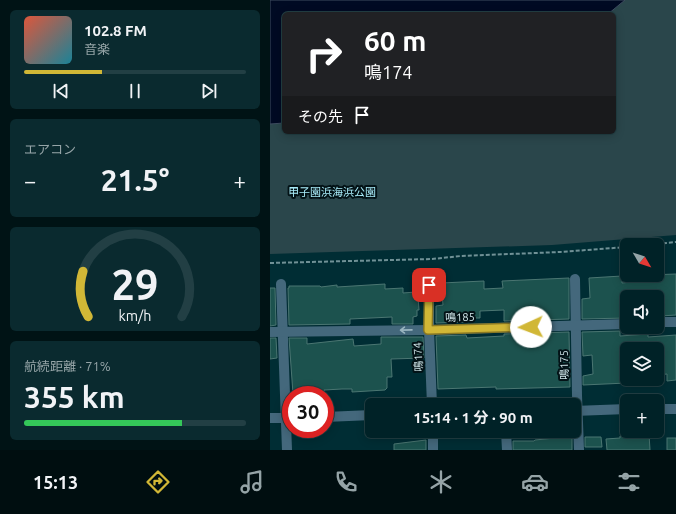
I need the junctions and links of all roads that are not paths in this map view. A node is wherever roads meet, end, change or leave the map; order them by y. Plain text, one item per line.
1 (575, 279) dead end
2 (281, 284) dead end
3 (429, 285) dead end
4 (664, 322) edge
5 (676, 322) edge
6 (620, 324) edge
7 (575, 326) junction
8 (428, 330) junction
9 (270, 332) edge
10 (283, 332) junction
11 (287, 386) edge
12 (432, 398) edge
13 (576, 398) edge
14 (664, 409) edge
15 (676, 409) edge
16 (581, 410) edge
17 (620, 410) edge
18 (365, 415) edge
19 (334, 417) edge
20 (270, 418) edge
21 (282, 418) edge
22 (288, 438) edge
23 (433, 438) edge
24 (506, 438) edge
25 (578, 438) edge
26 (287, 450) edge
27 (433, 450) edge
28 (507, 450) edge
29 (579, 450) edge

1 - 7 street, 鳴175
2 - 10 street
3 - 8 street, 鳴174
4 - 5 street
6 - 7 street, 鳴185
7 - 8 street, 鳴185
7 - 13 street, 鳴175
8 -> 10 street, 鳴185
8 - 12 street, 鳴174
9 - 10 street, 鳴185
10 - 11 street
14 - 15 street
16 - 17 street
18 - 19 street
20 - 21 street
22 - 26 street
23 - 27 street
24 - 28 street
25 - 29 street, 鳴175

